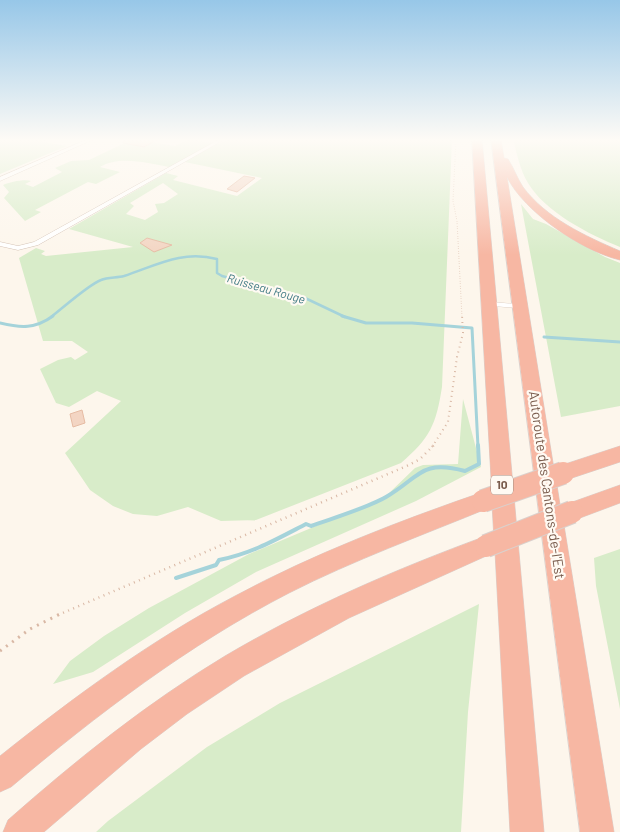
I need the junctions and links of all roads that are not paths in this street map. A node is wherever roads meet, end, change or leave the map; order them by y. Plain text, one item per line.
1 (154, 178) edge
2 (480, 178) edge
3 (502, 178) edge
4 (513, 178) edge
5 (0, 244) edge
6 (620, 256) edge
7 (489, 303) junction
8 (520, 307) junction
9 (620, 454) edge
10 (620, 494) edge
11 (572, 512) joint
12 (486, 546) joint
13 (0, 776) edge
14 (20, 832) edge
15 (527, 832) edge
16 (597, 832) edge

1 - 5 street
2 - 7 highway, 10
3 - 8 highway, Autoroute des Cantons-de-l'Est
4 - 6 highway
7 - 8 lane
7 - 15 highway, 10
8 - 16 highway, Autoroute des Cantons-de-l'Est
9 - 13 highway, bridge
10 - 11 highway
11 - 12 highway, bridge
12 - 14 highway

